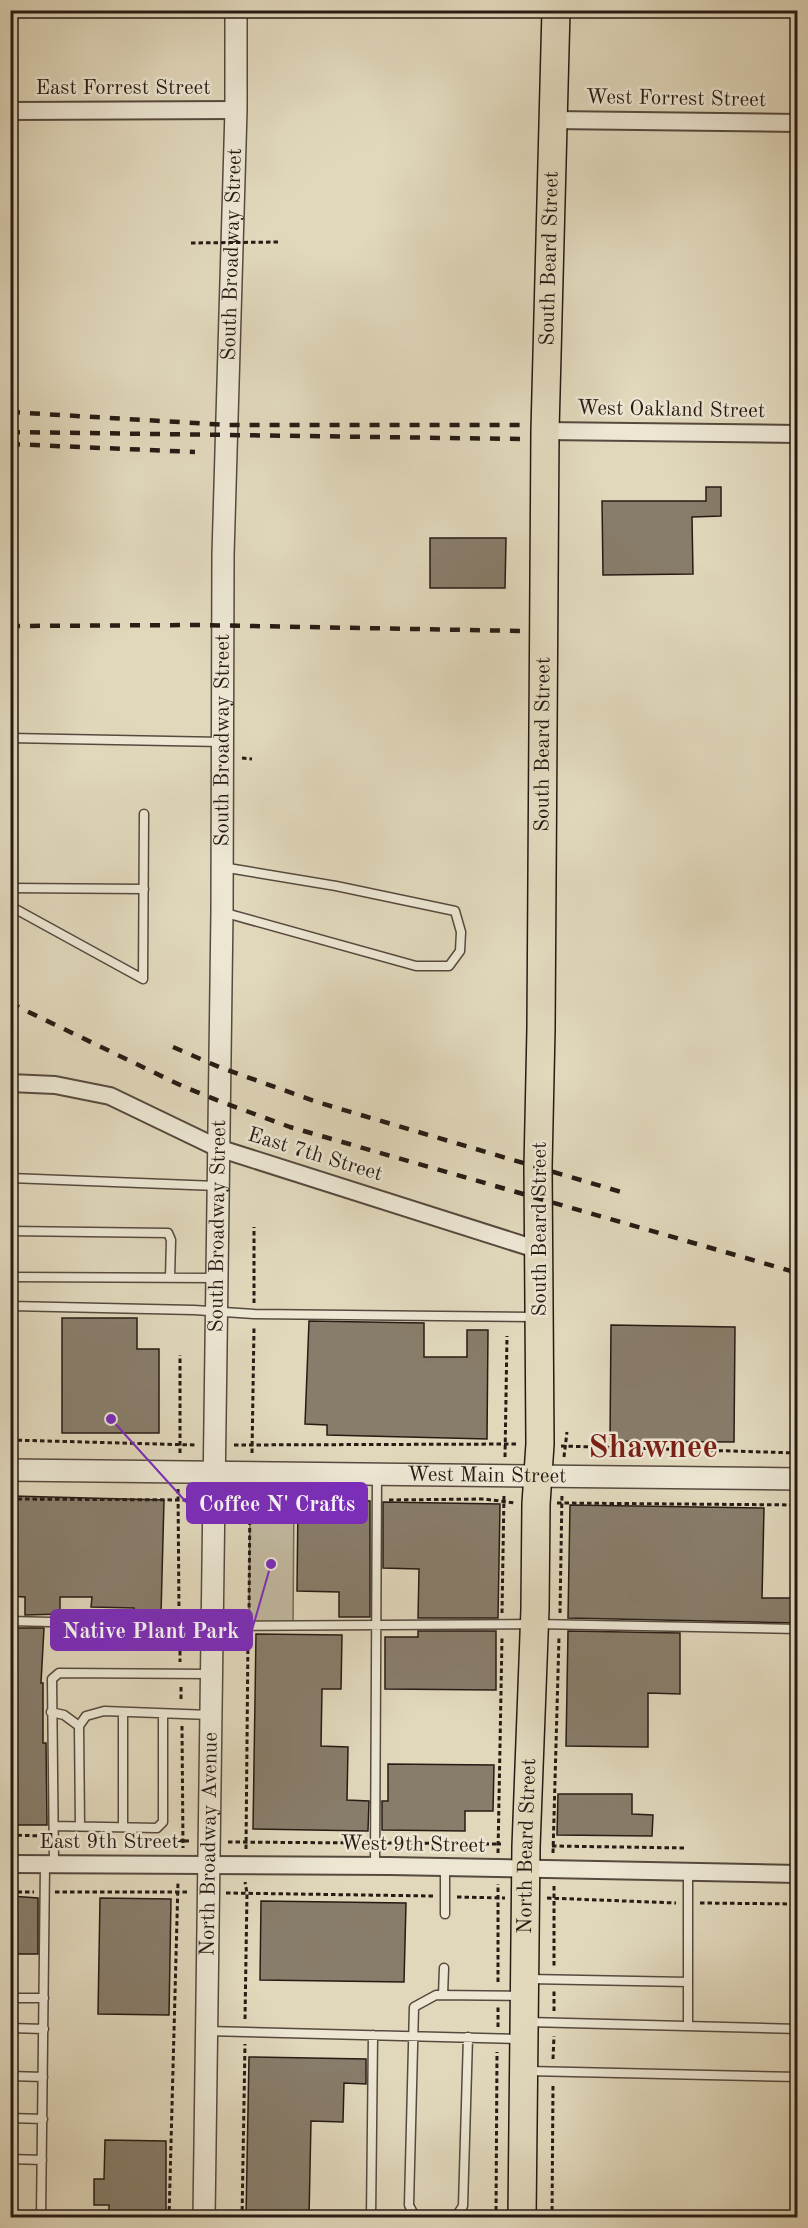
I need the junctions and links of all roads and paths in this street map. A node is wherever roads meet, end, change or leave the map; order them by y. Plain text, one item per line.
1 (236, 10) edge
2 (556, 10) edge
3 (236, 110) junction
4 (10, 111) edge
5 (554, 120) junction
6 (798, 123) edge
7 (279, 242) dead end
8 (191, 243) dead end
9 (545, 431) junction
10 (798, 434) edge
11 (10, 738) edge
12 (223, 742) junction
13 (144, 814) dead end
14 (222, 867) junction
15 (10, 888) edge
16 (144, 889) junction
17 (10, 906) edge
18 (222, 912) junction
19 (10, 1083) edge
20 (218, 1148) junction
21 (10, 1178) edge
22 (218, 1186) junction
23 (254, 1227) dead end
24 (10, 1231) edge
25 (539, 1250) junction
26 (10, 1277) edge
27 (170, 1278) junction
28 (217, 1278) junction
29 (10, 1306) edge
30 (215, 1312) junction
31 (254, 1314) junction
32 (540, 1317) junction
33 (507, 1336) dead end
34 (567, 1432) dead end
35 (10, 1440) edge
36 (505, 1444) junction
37 (252, 1445) junction
38 (553, 1445) junction
39 (214, 1446) junction
40 (798, 1453) edge
41 (10, 1470) edge
42 (213, 1472) junction
43 (252, 1473) junction
44 (377, 1474) junction
45 (505, 1476) junction
46 (551, 1476) junction
47 (798, 1479) edge
48 (10, 1499) edge
49 (377, 1500) junction
50 (213, 1501) junction
51 (250, 1503) junction
52 (504, 1503) junction
53 (549, 1504) junction
54 (798, 1505) edge
55 (10, 1621) edge
56 (502, 1624) junction
57 (547, 1624) junction
58 (376, 1625) junction
59 (211, 1626) junction
60 (249, 1626) junction
61 (798, 1629) edge
62 (211, 1674) junction
63 (51, 1712) junction
64 (123, 1712) junction
65 (163, 1714) junction
66 (210, 1715) junction
67 (79, 1726) junction
68 (54, 1826) junction
69 (80, 1826) junction
70 (123, 1827) junction
71 (10, 1835) edge
72 (54, 1836) junction
73 (160, 1840) dead end
74 (209, 1841) junction
75 (247, 1842) junction
76 (375, 1843) junction
77 (499, 1844) junction
78 (553, 1846) junction
79 (686, 1848) dead end
80 (535, 1862) junction
81 (10, 1864) edge
82 (49, 1864) junction
83 (208, 1864) junction
84 (243, 1865) junction
85 (375, 1866) junction
86 (445, 1868) junction
87 (498, 1869) junction
88 (688, 1872) junction
89 (798, 1874) edge
90 (10, 1892) edge
91 (46, 1892) junction
92 (208, 1892) junction
93 (247, 1893) junction
94 (445, 1897) junction
95 (498, 1898) junction
96 (526, 1898) junction
97 (555, 1898) junction
98 (688, 1903) junction
99 (798, 1904) edge
100 (445, 1914) dead end
101 (444, 1968) dead end
102 (554, 1979) junction
103 (688, 1982) junction
104 (443, 1995) junction
105 (498, 1996) junction
106 (10, 1998) edge
107 (44, 1998) junction
108 (525, 2009) junction
109 (554, 2023) junction
110 (688, 2026) junction
111 (10, 2028) edge
112 (44, 2029) junction
113 (798, 2029) edge
114 (206, 2031) junction
115 (245, 2032) junction
116 (373, 2035) junction
117 (413, 2035) junction
118 (468, 2037) junction
119 (498, 2038) junction
120 (524, 2071) junction
121 (553, 2072) junction
122 (10, 2076) edge
123 (43, 2077) junction
124 (798, 2077) edge
125 (10, 2118) edge
126 (43, 2119) junction
127 (10, 2159) edge
128 (42, 2160) junction
129 (41, 2217) edge
130 (204, 2217) edge
131 (242, 2217) edge
132 (370, 2217) edge
133 (426, 2217) edge
134 (455, 2217) edge
135 (496, 2217) edge
136 (522, 2217) edge
137 (552, 2217) edge

1 - 3 street, South Broadway Street
2 - 5 main road, South Beard Street
3 - 4 street, East Forrest Street
3 - 12 street, South Broadway Street
5 - 6 street, West Forrest Street
5 - 9 main road, South Beard Street
7 - 8 path, bridge
9 - 10 street, West Oakland Street
9 - 25 main road, South Beard Street
11 - 12 lane
12 - 14 street, South Broadway Street
13 - 16 lane
14 - 18 street, South Broadway Street
14 - 18 lane
15 - 16 lane
16 - 17 lane
18 - 20 street, South Broadway Street
19 - 20 street, East 7th Street
20 - 22 street, South Broadway Street
20 - 25 street, East 7th Street
21 - 22 lane
22 - 28 street, South Broadway Street
23 - 31 path
24 - 27 lane
25 - 32 main road, South Beard Street
26 - 27 lane
27 - 28 lane
28 - 30 street, South Broadway Street
29 - 30 lane
30 - 31 lane
30 - 39 street, South Broadway Street
31 - 32 lane
31 - 37 path
32 - 38 main road, South Beard Street
33 - 36 path
34 - 38 path
35 - 39 path
36 - 37 path
36 - 38 path
36 - 45 path
37 - 39 path
37 - 43 path
38 - 40 path
38 - 46 main road, South Beard Street
38 - 46 path
39 - 42 street, South Broadway Street
41 - 42 street, West Main Street
42 - 43 street, West Main Street
42 - 50 street, North Broadway Avenue
43 - 44 street, West Main Street
43 - 51 path
44 - 45 street, West Main Street
44 - 49 lane
45 - 46 street, West Main Street
45 - 52 path
46 - 47 street, West Main Street
46 - 53 main road, North Beard Street
46 - 53 path
48 - 50 path
49 - 51 path
49 - 52 path
49 - 58 lane
50 - 51 path
50 - 59 street, North Broadway Avenue
51 - 60 path
52 - 53 path
52 - 56 path
53 - 54 path
53 - 57 main road, North Beard Street
53 - 57 path
55 - 59 lane
56 - 57 lane
56 - 58 lane
56 - 77 path
57 - 61 lane
57 - 78 path
57 - 80 main road, North Beard Street
58 - 60 lane
58 - 76 lane
59 - 60 lane
59 - 62 street, North Broadway Avenue
60 - 75 path
62 - 63 lane
62 - 66 street, North Broadway Avenue
63 - 67 lane
63 - 68 lane
64 - 65 lane
64 - 67 lane
64 - 70 lane
65 - 66 lane
65 - 70 lane
66 - 74 street, North Broadway Avenue
67 - 69 lane
68 - 69 lane
68 - 72 lane
69 - 70 lane
71 - 72 path
72 - 82 lane
73 - 74 path
74 - 75 path
74 - 83 street, North Broadway Avenue
75 - 76 path
75 - 84 path
76 - 77 path
76 - 85 lane
77 - 80 path
77 - 87 path
78 - 79 path
78 - 80 path
78 - 80 path
80 - 87 street, West 9th Street
80 - 88 street, West 9th Street
80 - 96 main road, North Beard Street
80 - 97 path
81 - 82 street, East 9th Street
82 - 83 street, East 9th Street
82 - 91 lane
83 - 84 street, West 9th Street
83 - 92 street, North Broadway Avenue
84 - 85 street, West 9th Street
84 - 93 path
85 - 86 street, West 9th Street
86 - 87 street, West 9th Street
86 - 94 lane
87 - 95 path
88 - 89 street, West 9th Street
88 - 98 lane
90 - 91 path
91 - 92 path
91 - 107 lane
92 - 93 path
92 - 114 street, North Broadway Avenue
93 - 94 path
93 - 115 path
94 - 95 path
94 - 100 lane
95 - 96 path
95 - 105 path
96 - 97 path
96 - 108 main road, North Beard Street
97 - 98 path
97 - 102 path
98 - 99 path
98 - 103 lane
101 - 104 lane
102 - 103 lane
102 - 108 lane
102 - 109 path
103 - 110 lane
104 - 105 lane
104 - 117 lane
105 - 108 lane
105 - 119 path
106 - 107 lane
107 - 112 lane
108 - 109 lane
108 - 119 lane
108 - 120 main road, North Beard Street
109 - 110 lane
109 - 121 path
110 - 113 lane
111 - 112 lane
112 - 123 lane
114 - 115 lane
114 - 130 street, North Broadway Avenue
115 - 116 lane
115 - 131 path
116 - 117 lane
116 - 132 lane
117 - 118 lane
117 - 133 lane
118 - 119 lane
118 - 134 lane
119 - 135 path
120 - 121 lane
120 - 136 main road, North Beard Street
121 - 124 lane
121 - 137 path
122 - 123 lane
123 - 126 lane
125 - 126 lane
126 - 128 lane
127 - 128 lane
128 - 129 lane

